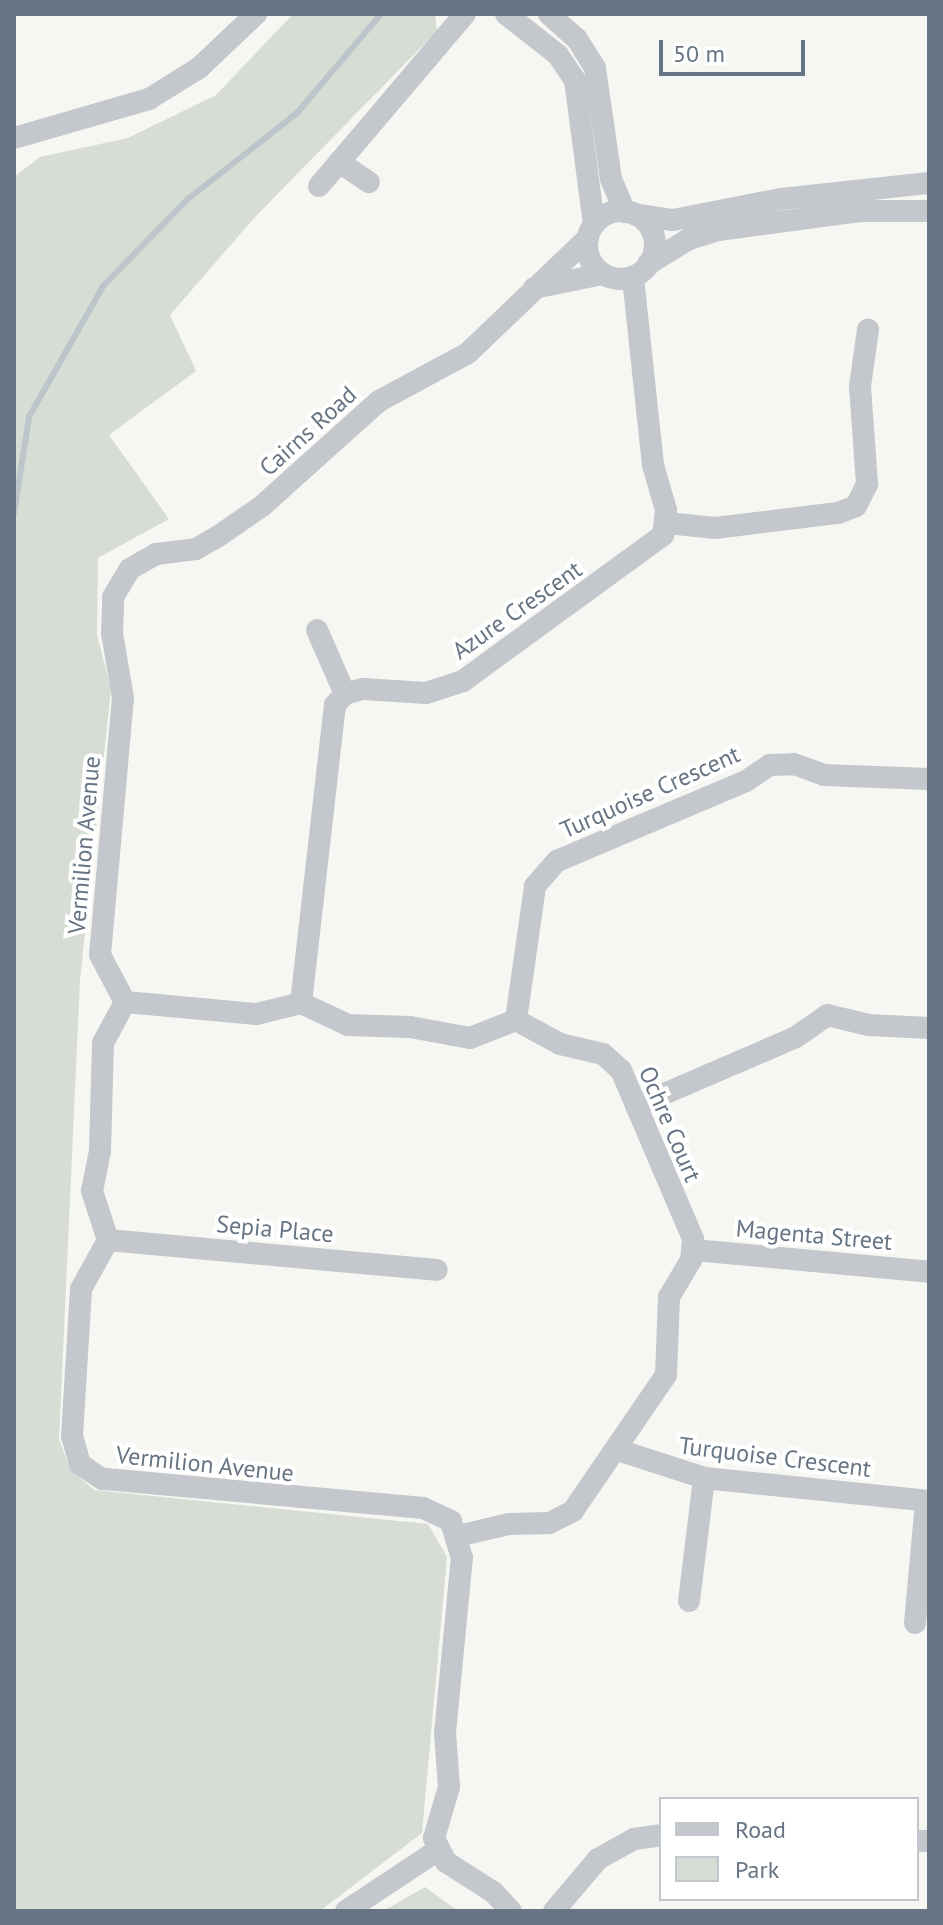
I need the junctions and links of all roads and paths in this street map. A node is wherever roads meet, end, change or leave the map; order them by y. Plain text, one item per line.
1 (256, 14) edge
2 (465, 14) edge
3 (506, 14) edge
4 (549, 14) edge
5 (14, 138) edge
6 (339, 162) junction
7 (369, 182) dead end
8 (929, 183) edge
9 (319, 186) dead end
10 (929, 211) edge
11 (630, 213) junction
12 (591, 231) junction
13 (640, 271) junction
14 (603, 274) junction
15 (533, 288) junction
16 (868, 330) dead end
17 (667, 523) junction
18 (113, 597) joint
19 (317, 630) dead end
20 (345, 694) junction
21 (929, 779) edge
22 (125, 1002) junction
23 (301, 1003) junction
24 (516, 1020) junction
25 (929, 1028) edge
26 (636, 1106) junction
27 (108, 1240) junction
28 (694, 1250) junction
29 (437, 1270) dead end
30 (929, 1272) edge
31 (618, 1450) junction
32 (704, 1478) junction
33 (927, 1501) edge
34 (458, 1536) junction
35 (689, 1601) dead end
36 (915, 1623) dead end
37 (659, 1835) edge
38 (438, 1850) junction
39 (346, 1911) edge
40 (511, 1911) edge
41 (554, 1911) edge

1 - 5 street
2 - 6 street
3 - 12 street
4 - 11 street
6 - 7 street
6 - 9 street
8 - 11 street
10 - 13 street
11 - 12 street
11 - 13 street
12 - 14 street
12 - 15 street, Cairns Road
13 - 14 street
13 - 17 street
14 - 15 street
15 - 18 street, Cairns Road
16 - 17 street
17 - 20 street, Azure Crescent
18 - 22 street, Vermilion Avenue
19 - 20 street
20 - 23 street
21 - 24 street, Turquoise Crescent
22 - 23 street
22 - 27 street
23 - 24 street
24 - 26 street, Ochre Court
25 - 26 street
26 - 28 street, Ochre Court
27 - 29 street, Sepia Place
27 - 34 street, Vermilion Avenue
28 - 30 street, Magenta Street
28 - 31 street
31 - 32 street, Turquoise Crescent
31 - 34 street
32 - 33 street, Turquoise Crescent
32 - 35 street
33 - 36 street
34 - 38 street
37 - 41 street
38 - 39 street
38 - 40 street

